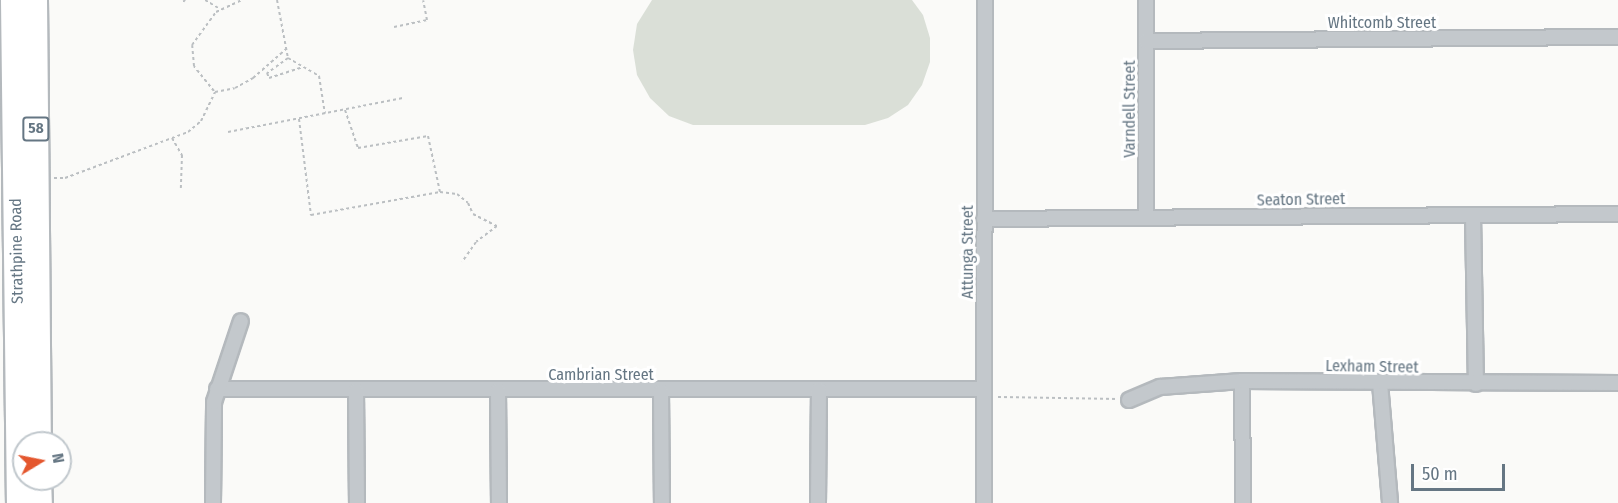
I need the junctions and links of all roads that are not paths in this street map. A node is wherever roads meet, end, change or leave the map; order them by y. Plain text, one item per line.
1 (985, 0) edge
2 (1146, 0) edge
3 (17, 2) edge
4 (1618, 37) edge
5 (1146, 41) junction
6 (1618, 213) edge
7 (1473, 214) junction
8 (1146, 218) junction
9 (984, 219) junction
10 (241, 321) dead end
11 (1242, 381) junction
12 (1618, 383) edge
13 (1380, 384) junction
14 (1476, 384) junction
15 (217, 389) junction
16 (819, 390) junction
17 (356, 391) junction
18 (498, 391) junction
19 (661, 392) junction
20 (988, 393) junction
21 (1130, 400) road end
22 (20, 417) junction
23 (30, 431) edge
24 (20, 503) edge
25 (213, 503) edge
26 (357, 503) edge
27 (499, 503) edge
28 (662, 503) edge
29 (819, 503) edge
30 (984, 503) edge
31 (1243, 503) edge
32 (1390, 503) edge

1 - 9 street, Attunga Street
2 - 5 street, Varndell Street
3 - 22 highway, Strathpine Road / 58
4 - 5 street, Whitcomb Street
5 - 8 street, Varndell Street
6 - 7 street, Seaton Street
7 - 8 street, Seaton Street
7 - 14 street
8 - 9 street, Seaton Street
9 - 20 street, Attunga Street
10 - 15 street
11 - 13 street, Lexham Street
11 - 21 street, Lexham Street
11 - 31 street
12 - 14 street, Lexham Street
13 - 14 street, Lexham Street
13 - 32 street
15 - 17 street, Cambrian Street
15 - 25 street
16 - 19 street, Cambrian Street
16 - 20 street, Cambrian Street
16 - 29 street
17 - 18 street, Cambrian Street
17 - 26 street
18 - 19 street, Cambrian Street
18 - 27 street
19 - 28 street
20 - 30 street, Attunga Street
22 - 23 highway, Strathpine Road / 58
22 - 24 highway, Strathpine Road / 58

